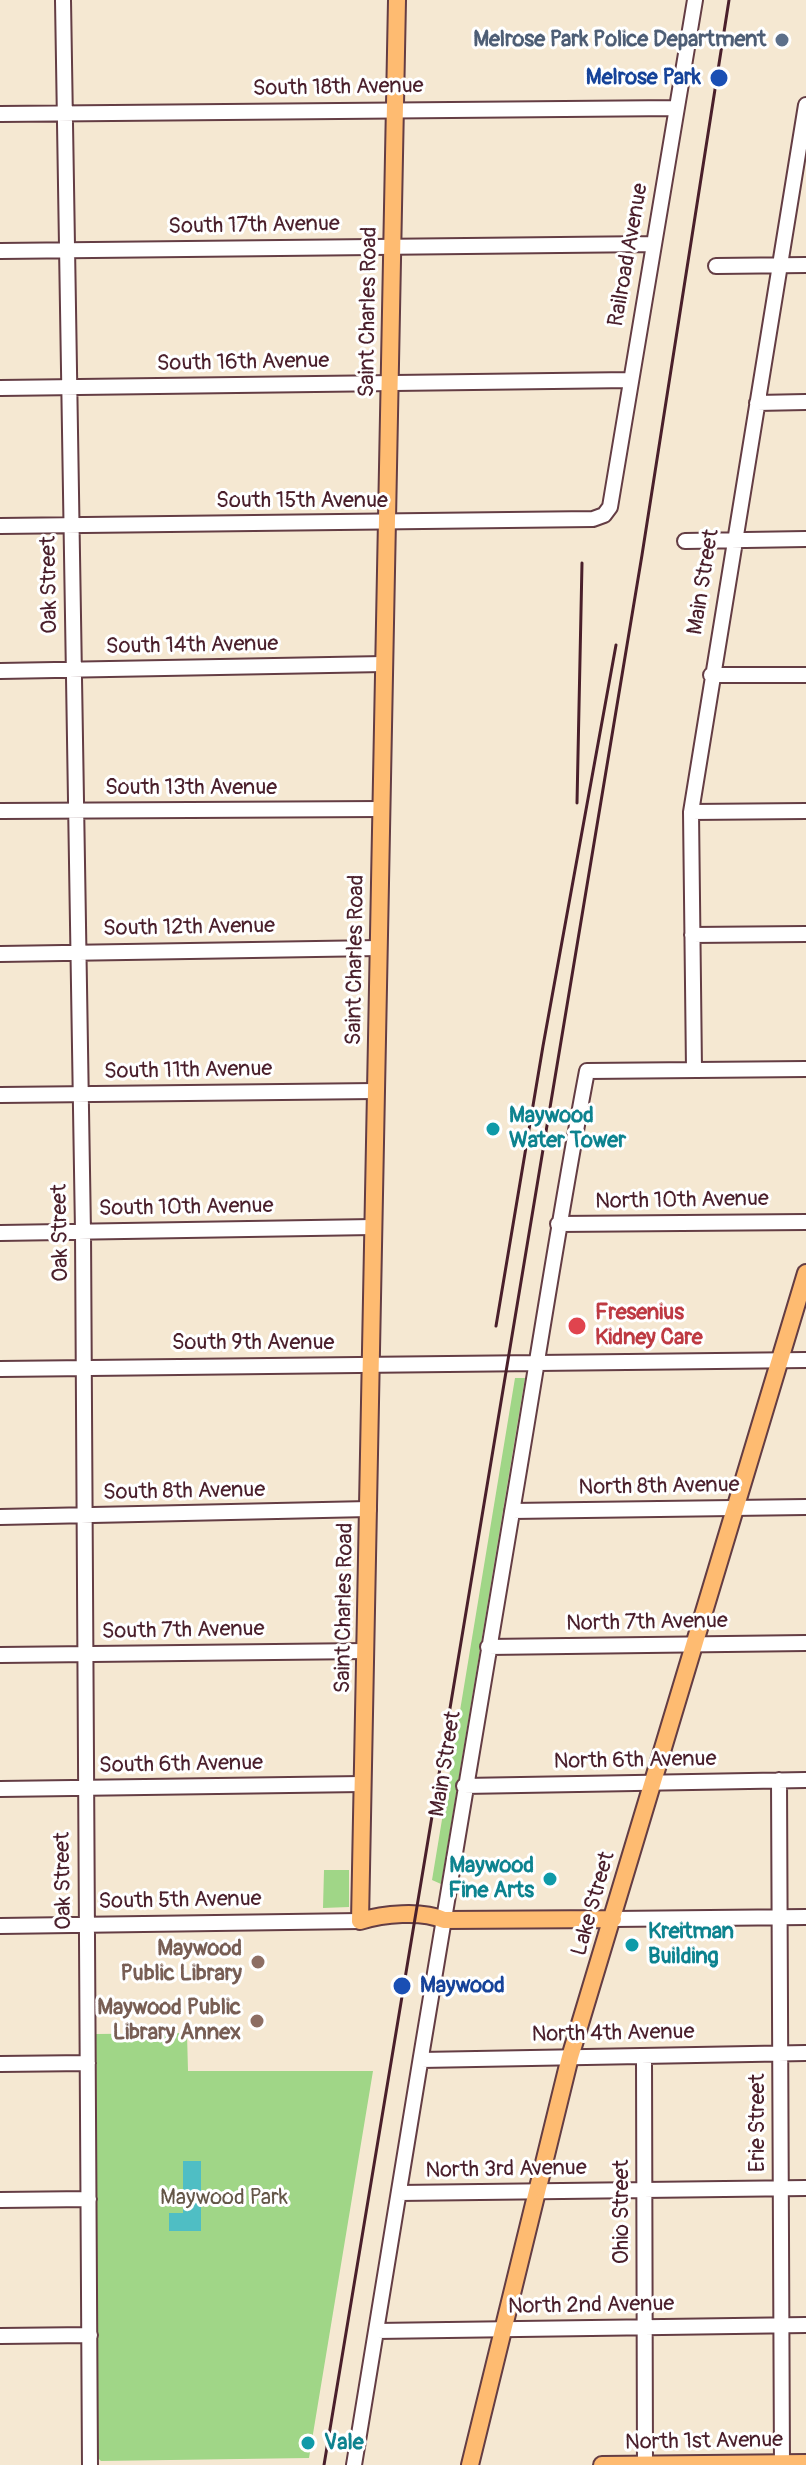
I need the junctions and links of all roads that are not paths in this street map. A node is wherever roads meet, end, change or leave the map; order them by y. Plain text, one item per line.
1 (63, 0) edge
2 (397, 0) edge
3 (695, 0) edge
4 (806, 105) edge
5 (677, 108) junction
6 (395, 109) junction
7 (65, 113) junction
8 (0, 114) edge
9 (804, 127) edge
10 (653, 244) junction
11 (392, 246) junction
12 (67, 250) junction
13 (0, 251) edge
14 (806, 265) edge
15 (716, 266) dead end
16 (780, 266) junction
17 (631, 380) junction
18 (389, 383) junction
19 (0, 388) edge
20 (69, 388) junction
21 (806, 402) edge
22 (757, 403) junction
23 (604, 515) joint
24 (387, 523) junction
25 (71, 525) junction
26 (0, 526) edge
27 (806, 539) edge
28 (734, 540) junction
29 (685, 541) dead end
30 (384, 664) junction
31 (73, 670) junction
32 (0, 671) edge
33 (711, 675) junction
34 (806, 675) edge
35 (381, 809) junction
36 (76, 810) junction
37 (0, 811) edge
38 (806, 811) edge
39 (691, 812) junction
40 (806, 934) edge
41 (692, 935) junction
42 (379, 948) junction
43 (78, 952) junction
44 (0, 954) edge
45 (806, 1069) edge
46 (694, 1070) junction
47 (376, 1091) junction
48 (81, 1094) junction
49 (0, 1095) edge
50 (806, 1222) edge
51 (558, 1224) junction
52 (373, 1227) junction
53 (83, 1231) junction
54 (0, 1233) edge
55 (806, 1273) edge
56 (780, 1360) junction
57 (806, 1360) edge
58 (537, 1362) junction
59 (371, 1364) junction
60 (84, 1367) junction
61 (0, 1369) edge
62 (806, 1507) edge
63 (734, 1508) junction
64 (369, 1509) junction
65 (512, 1511) junction
66 (85, 1516) junction
67 (0, 1517) edge
68 (806, 1643) edge
69 (693, 1645) junction
70 (488, 1647) junction
71 (366, 1651) junction
72 (84, 1654) junction
73 (0, 1655) edge
74 (779, 1780) junction
75 (806, 1780) edge
76 (653, 1782) junction
77 (362, 1784) junction
78 (464, 1786) junction
79 (85, 1788) junction
80 (0, 1789) edge
81 (779, 1917) junction
82 (806, 1917) edge
83 (613, 1919) junction
84 (444, 1920) junction
85 (360, 1921) junction
86 (86, 1925) junction
87 (0, 1926) edge
88 (806, 2053) edge
89 (780, 2054) junction
90 (644, 2056) junction
91 (570, 2057) junction
92 (421, 2060) junction
93 (88, 2063) junction
94 (0, 2064) edge
95 (806, 2188) edge
96 (781, 2189) junction
97 (644, 2190) junction
98 (537, 2191) junction
99 (399, 2193) junction
100 (89, 2199) junction
101 (0, 2200) edge
102 (781, 2325) junction
103 (806, 2325) edge
104 (645, 2327) junction
105 (503, 2329) junction
106 (376, 2331) junction
107 (90, 2335) junction
108 (0, 2336) edge
109 (806, 2463) edge
110 (782, 2464) edge
111 (90, 2465) edge
112 (354, 2465) edge
113 (470, 2465) edge
114 (602, 2465) edge
115 (645, 2465) edge

1 - 7 street, Oak Street
2 - 6 main road, Saint Charles Road
3 - 5 street, Railroad Avenue
4 - 9 street, Main Street
5 - 6 street, South 18th Avenue
5 - 10 street, Railroad Avenue
6 - 7 street, South 18th Avenue
6 - 11 main road, Saint Charles Road
7 - 8 street, South 18th Avenue
7 - 12 street, Oak Street
9 - 16 street, Main Street
10 - 11 street, South 17th Avenue
10 - 17 street, Railroad Avenue
11 - 12 street, South 17th Avenue
11 - 18 main road, Saint Charles Road
12 - 13 street, South 17th Avenue
12 - 20 street, Oak Street
14 - 16 street
15 - 16 street
16 - 22 street, Main Street
17 - 18 street, South 16th Avenue
17 - 23 street, Railroad Avenue
18 - 20 street, South 16th Avenue
18 - 24 main road, Saint Charles Road
19 - 20 street, South 16th Avenue
20 - 25 street, Oak Street
21 - 22 street
22 - 28 street, Main Street
23 - 24 street, South 15th Avenue
24 - 25 street, South 15th Avenue
24 - 30 main road, Saint Charles Road
25 - 26 street, South 15th Avenue
25 - 31 street, Oak Street
27 - 28 street
28 - 29 street
28 - 33 street, Main Street
30 - 31 street, South 14th Avenue
30 - 35 main road, Saint Charles Road
31 - 32 street, South 14th Avenue
31 - 36 street, Oak Street
33 - 34 street
33 - 39 street, Main Street
35 - 36 street, South 13th Avenue
35 - 42 main road, Saint Charles Road
36 - 37 street, South 13th Avenue
36 - 43 street, Oak Street
38 - 39 street
39 - 41 street, Main Street
40 - 41 street
41 - 46 street, Main Street
42 - 43 street, South 12th Avenue
42 - 47 main road, Saint Charles Road
43 - 44 street, South 12th Avenue
43 - 48 street, Oak Street
45 - 46 street
46 - 51 street, Main Street
47 - 48 street, South 11th Avenue
47 - 52 main road, Saint Charles Road
48 - 49 street, South 11th Avenue
48 - 53 street, Oak Street
50 - 51 street, North 10th Avenue
51 - 58 street, Main Street
52 - 53 street, South 10th Avenue
52 - 59 main road, Saint Charles Road
53 - 54 street, South 10th Avenue
53 - 60 street, Oak Street
55 - 56 main road, Lake Street
56 - 57 street, South 9th Avenue
56 - 58 street, South 9th Avenue
56 - 63 main road, Lake Street
58 - 59 street, South 9th Avenue
58 - 65 street, Main Street
59 - 60 street, South 9th Avenue
59 - 64 main road, Saint Charles Road
60 - 61 street, South 9th Avenue
60 - 66 street, Oak Street
62 - 63 street, North 8th Avenue
63 - 65 street, North 8th Avenue
63 - 69 main road, Lake Street
64 - 66 street, South 8th Avenue
64 - 71 main road, Saint Charles Road
65 - 70 street, Main Street
66 - 67 street, South 8th Avenue
66 - 72 street, Oak Street
68 - 69 street, North 7th Avenue
69 - 70 street, North 7th Avenue
69 - 76 main road, Lake Street
70 - 78 street, Main Street
71 - 72 street, South 7th Avenue
71 - 77 main road, Saint Charles Road
72 - 73 street, South 7th Avenue
72 - 79 street, Oak Street
74 - 75 street, North 6th Avenue
74 - 76 street, North 6th Avenue
74 - 81 street, Erie Street
76 - 78 street, North 6th Avenue
76 - 83 main road, Lake Street
77 - 79 street, South 6th Avenue
77 - 85 main road, Saint Charles Road
78 - 84 street, Main Street
79 - 80 street, South 6th Avenue
79 - 86 street, Oak Street
81 - 82 street
81 - 83 street
81 - 89 street, Erie Street
83 - 84 main road, South 5th Avenue
83 - 91 main road, Lake Street
84 - 85 main road, South 5th Avenue
84 - 92 street, Main Street
85 - 86 street, South 5th Avenue
86 - 87 street, South 5th Avenue
86 - 93 street, Oak Street
88 - 89 street, North 4th Avenue
89 - 90 street, North 4th Avenue
89 - 96 street, Erie Street
90 - 91 street, North 4th Avenue
90 - 97 street, Ohio Street
91 - 92 street, North 4th Avenue
91 - 98 main road, Lake Street
92 - 99 street, Main Street
93 - 94 street
93 - 100 street, Oak Street
95 - 96 street, North 3rd Avenue
96 - 97 street, North 3rd Avenue
96 - 102 street, Erie Street
97 - 98 street, North 3rd Avenue
97 - 104 street, Ohio Street
98 - 99 street, North 3rd Avenue
98 - 105 main road, Lake Street
99 - 106 street, Main Street
100 - 101 street
100 - 107 street, Oak Street
102 - 103 street, North 2nd Avenue
102 - 104 street, North 2nd Avenue
102 - 110 street, Erie Street
104 - 105 street, North 2nd Avenue
104 - 115 street, Ohio Street
105 - 106 street, North 2nd Avenue
105 - 113 main road, Lake Street
106 - 112 street, Main Street
107 - 108 street
107 - 111 street, Oak Street
109 - 110 main road, North 1st Avenue
110 - 115 main road, North 1st Avenue
114 - 115 main road, North 1st Avenue

